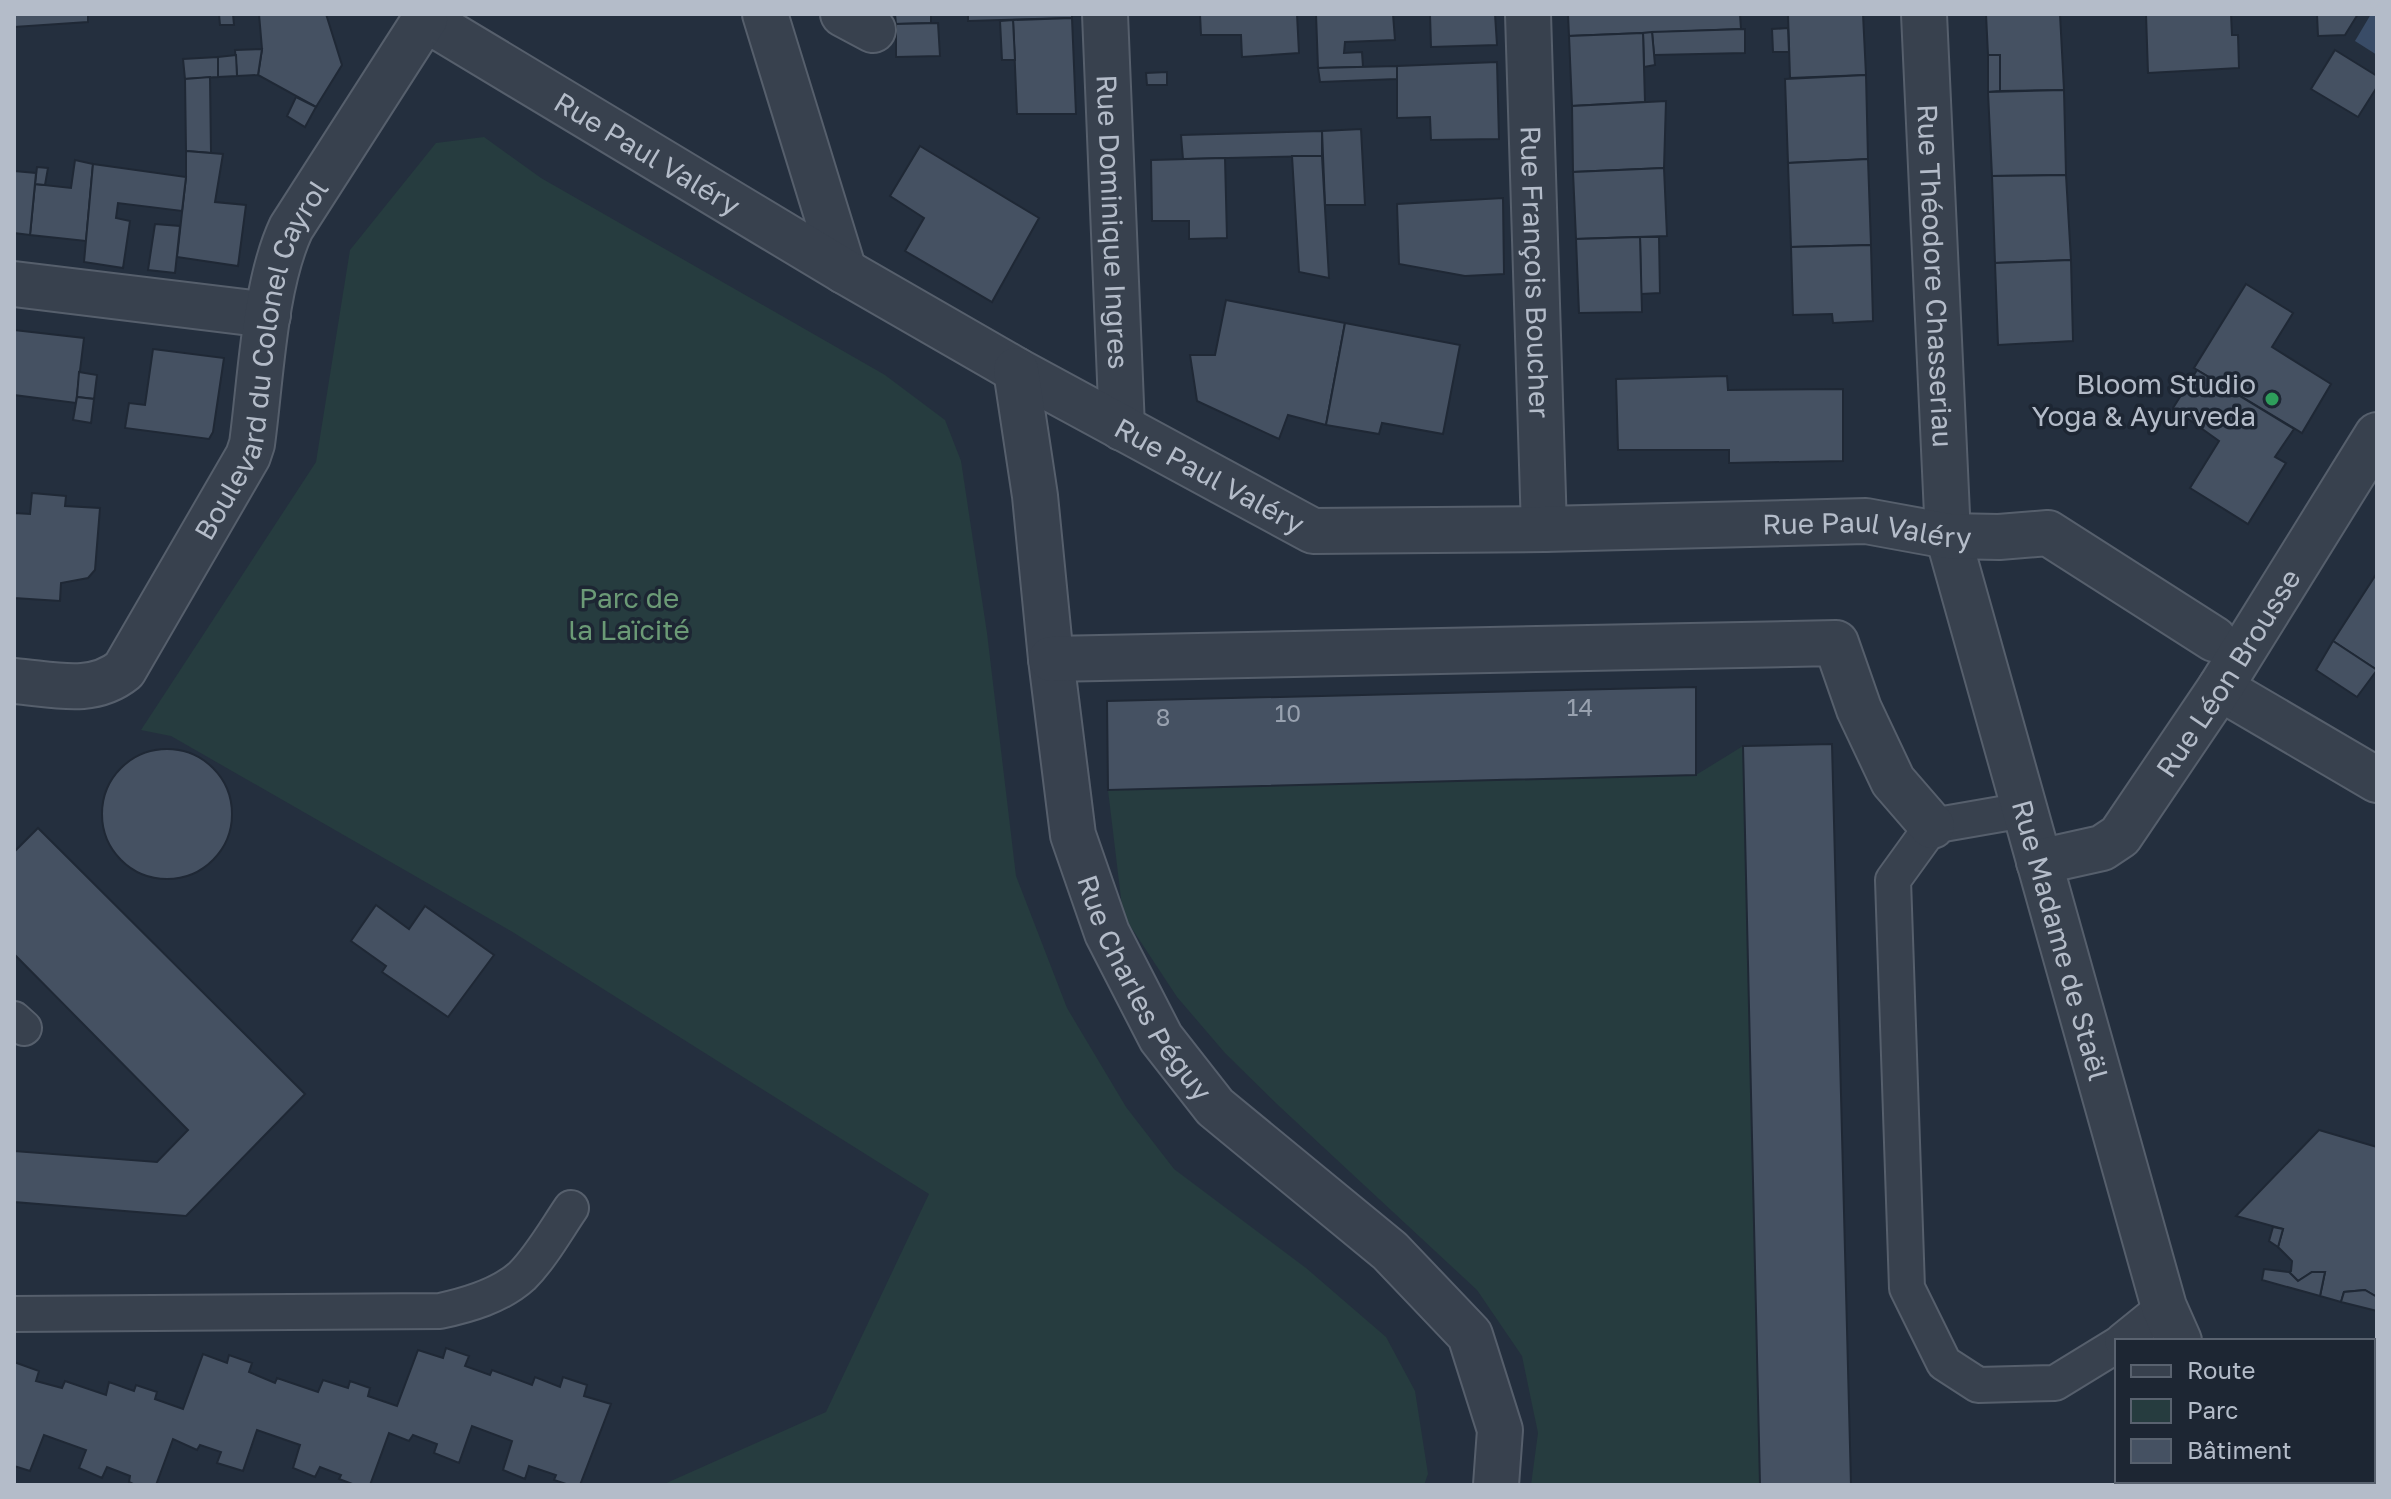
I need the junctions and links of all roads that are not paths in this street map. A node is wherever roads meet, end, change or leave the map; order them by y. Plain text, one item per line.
1 (765, 14) edge
2 (1105, 14) edge
3 (1528, 14) edge
4 (1924, 14) edge
5 (424, 16) edge
6 (844, 271) junction
7 (14, 284) edge
8 (268, 315) junction
9 (1016, 370) junction
10 (1122, 428) junction
11 (2377, 435) edge
12 (1544, 529) junction
13 (1948, 536) junction
14 (2214, 639) dead end
15 (1051, 659) junction
16 (14, 681) edge
17 (2220, 688) junction
18 (2377, 780) edge
19 (2024, 810) junction
20 (1932, 826) junction
21 (2039, 862) junction
22 (571, 1208) dead end
23 (14, 1314) edge
24 (2171, 1324) edge
25 (2128, 1339) edge
26 (2115, 1346) edge
27 (1496, 1485) edge

1 - 6 street
2 - 10 street, Rue Dominique Ingres
3 - 12 street, Rue François Boucher
4 - 13 street, Rue Théodore Chasseriau
5 - 6 street, Rue Paul Valéry
5 - 8 street, Boulevard du Colonel Cayrol
6 - 9 street, Rue Paul Valéry
7 - 8 street
8 - 16 street, Boulevard du Colonel Cayrol
9 - 10 street, Rue Paul Valéry
9 - 15 street, Rue Charles Péguy
10 - 12 street, Rue Paul Valéry
11 - 17 street, Rue Léon Brousse
12 - 13 street, Rue Paul Valéry
13 - 14 street, Rue Paul Valéry
13 - 19 street, Rue Madame de Staël
15 - 20 street
15 - 27 street, Rue Charles Péguy
17 - 18 street
17 - 21 street, Rue Léon Brousse
19 - 20 lane
19 - 21 street, Rue Madame de Staël
20 - 26 lane
21 - 24 street, Rue Madame de Staël
22 - 23 lane
24 - 25 lane

